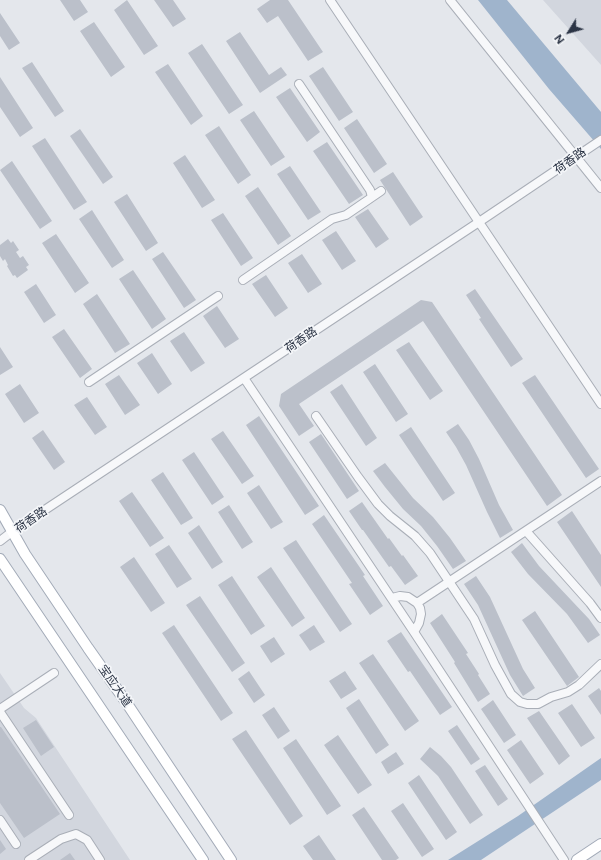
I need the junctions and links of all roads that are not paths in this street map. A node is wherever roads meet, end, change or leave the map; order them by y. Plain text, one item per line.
1 (330, 0) edge
2 (450, 0) edge
3 (299, 84) dead end
4 (601, 140) edge
5 (575, 158) junction
6 (601, 188) edge
7 (381, 191) dead end
8 (372, 197) junction
9 (479, 222) junction
10 (243, 280) dead end
11 (218, 296) dead end
12 (244, 378) junction
13 (89, 382) dead end
14 (601, 404) edge
15 (316, 416) dead end
16 (601, 481) edge
17 (0, 510) edge
18 (13, 531) junction
19 (526, 531) junction
20 (0, 541) edge
21 (0, 559) edge
22 (450, 582) junction
23 (392, 598) junction
24 (417, 603) junction
25 (601, 618) edge
26 (414, 632) junction
27 (601, 664) edge
28 (54, 673) dead end
29 (0, 710) edge
30 (70, 816) dead end
31 (0, 820) edge
32 (16, 844) dead end
33 (601, 844) edge
34 (32, 859) edge
35 (100, 860) edge
36 (203, 860) edge
37 (231, 860) edge
38 (564, 860) edge
39 (577, 860) edge

1 - 9 street
2 - 5 street
3 - 8 street
4 - 5 street, 荷香路
5 - 6 street
5 - 9 street, 荷香路
7 - 8 street
8 - 10 street
9 - 12 street, 荷香路
9 - 14 street
11 - 13 street
12 - 18 street, 荷香路
12 - 23 street
15 - 22 street
16 - 19 street
17 - 18 main road, 宝应大道
18 - 20 street, 荷香路
18 - 37 main road, 宝应大道
19 - 22 street
19 - 25 street
21 - 36 main road, 宝应大道
22 - 24 street
22 - 27 street
23 - 24 street
23 - 26 street
24 - 26 street
26 - 38 street
28 - 29 street
29 - 30 street
31 - 32 street
33 - 39 main road
34 - 35 street

